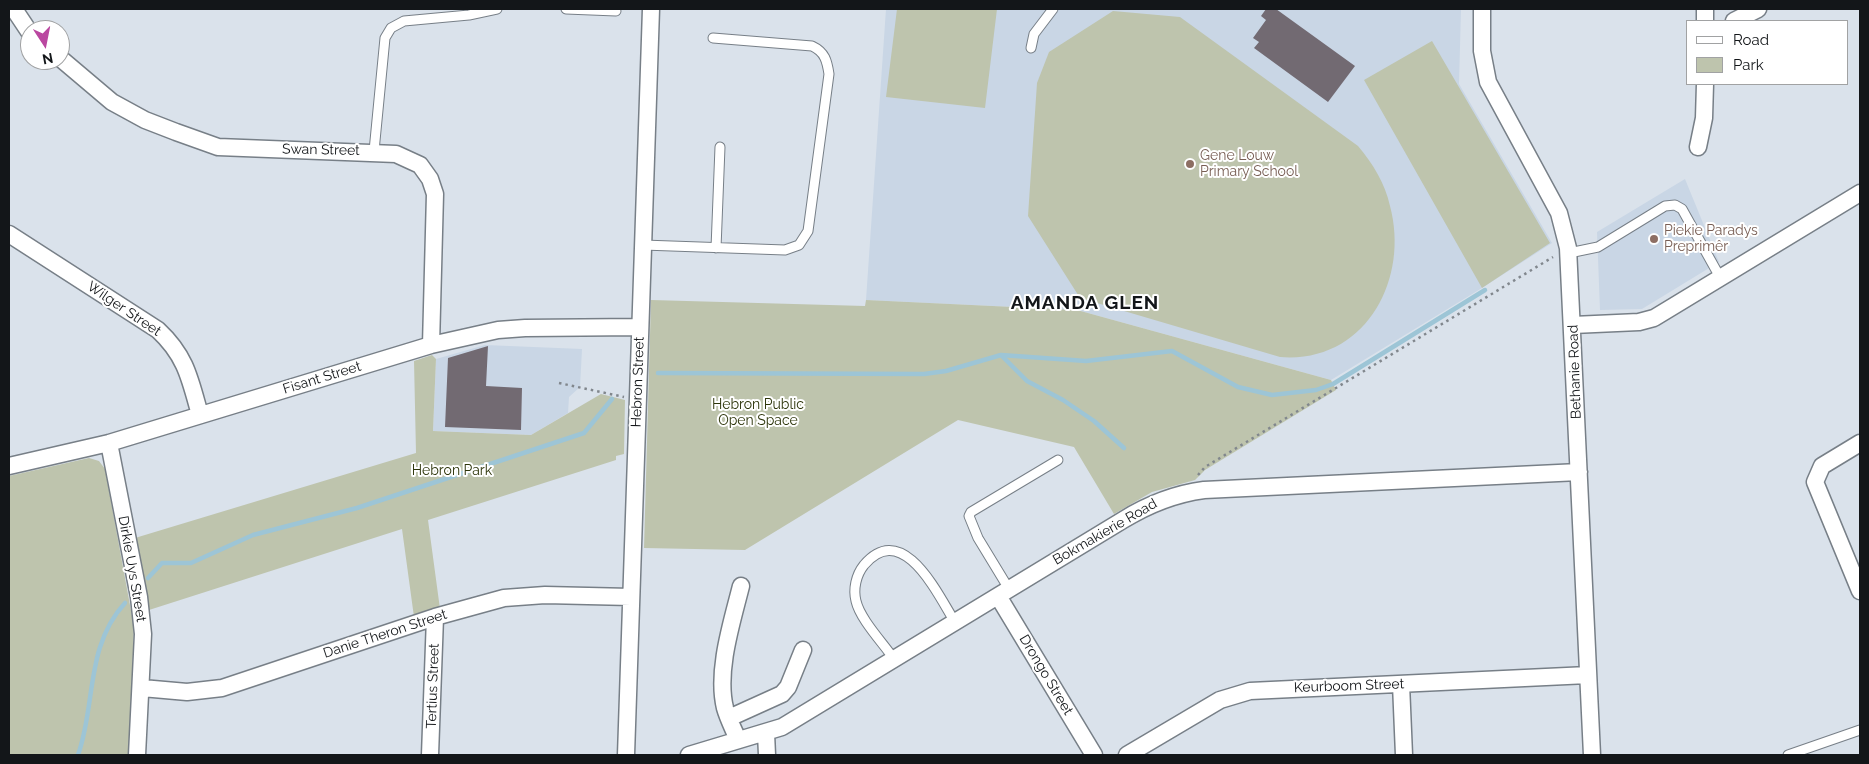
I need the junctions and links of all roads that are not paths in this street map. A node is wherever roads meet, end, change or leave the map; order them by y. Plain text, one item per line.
1 (14, 9) edge
2 (497, 9) edge
3 (566, 9) edge
4 (651, 9) edge
5 (1053, 9) edge
6 (1482, 9) edge
7 (1758, 9) edge
8 (616, 11) dead end
9 (22, 20) edge
10 (1736, 20) edge
11 (713, 38) dead end
12 (1032, 48) dead end
13 (70, 66) edge
14 (1704, 85) edge
15 (720, 147) dead end
16 (1698, 147) dead end
17 (374, 152) junction
18 (1860, 193) edge
19 (10, 237) edge
20 (643, 245) junction
21 (716, 248) junction
22 (1568, 250) junction
23 (1721, 279) junction
24 (1573, 325) junction
25 (640, 327) junction
26 (431, 345) junction
27 (200, 415) junction
28 (109, 443) junction
29 (1860, 443) edge
30 (1058, 460) dead end
31 (9, 466) edge
32 (1579, 472) junction
33 (741, 586) dead end
34 (1860, 591) edge
35 (1003, 592) junction
36 (631, 597) junction
37 (435, 617) junction
38 (954, 622) junction
39 (803, 650) dead end
40 (894, 659) junction
41 (1588, 675) junction
42 (1401, 684) junction
43 (142, 688) junction
44 (729, 718) junction
45 (1860, 730) edge
46 (766, 733) junction
47 (738, 740) junction
48 (137, 755) edge
49 (430, 755) edge
50 (626, 755) edge
51 (689, 755) edge
52 (767, 755) edge
53 (1094, 755) edge
54 (1127, 755) edge
55 (1404, 755) edge
56 (1592, 755) edge
57 (1788, 755) edge

1 - 9 street
2 - 17 lane
3 - 8 lane
4 - 20 street, Hebron Street
5 - 12 lane
6 - 22 street, Bethanie Road
7 - 10 street
11 - 21 lane
13 - 17 street, Swan Street
14 - 16 street
15 - 21 lane
17 - 26 street, Swan Street
18 - 23 street
19 - 27 street, Wilger Street
20 - 21 lane
20 - 25 street, Hebron Street
22 - 23 lane
22 - 24 street, Bethanie Road
23 - 24 street
24 - 32 street, Bethanie Road
25 - 26 street, Fisant Street
25 - 36 street, Hebron Street
26 - 27 street, Fisant Street
27 - 28 street, Fisant Street
28 - 31 street, Fisant Street
28 - 43 street, Dirkie Uys Street
29 - 34 street
30 - 35 lane
32 - 35 street, Bokmakierie Road
32 - 41 street, Bethanie Road
33 - 44 street
35 - 38 street, Bokmakierie Road
35 - 53 street, Drongo Street
36 - 37 street, Danie Theron Street
36 - 50 street, Hebron Street
37 - 43 street, Danie Theron Street
37 - 49 street, Tertius Street
38 - 40 street, Bokmakierie Road
38 - 40 lane
39 - 44 street
40 - 46 street, Bokmakierie Road
41 - 42 street, Keurboom Street
41 - 56 street, Bethanie Road
42 - 54 street, Keurboom Street
42 - 55 street
43 - 48 street, Dirkie Uys Street
44 - 47 street
45 - 57 lane
46 - 47 street, Bokmakierie Road
46 - 52 street
47 - 51 street, Bokmakierie Road

